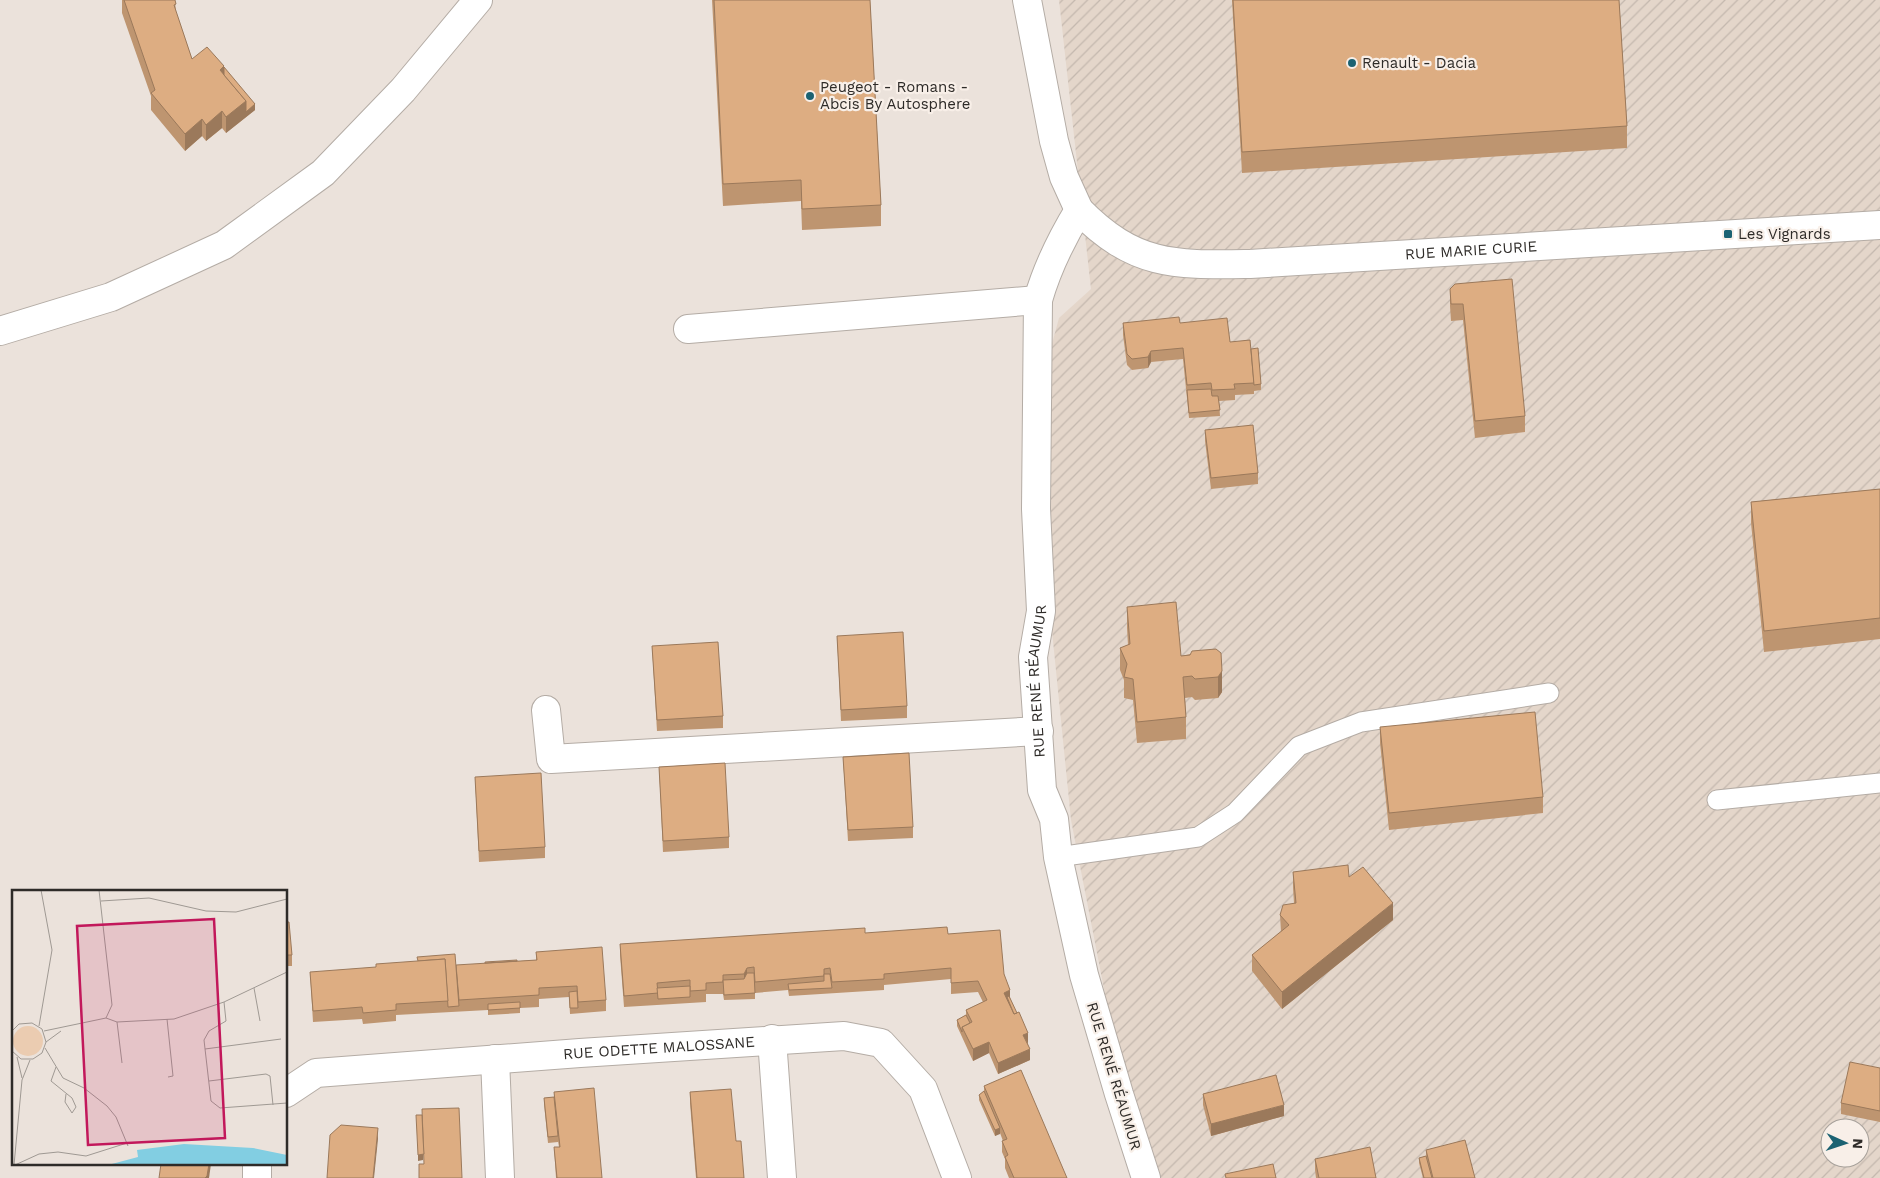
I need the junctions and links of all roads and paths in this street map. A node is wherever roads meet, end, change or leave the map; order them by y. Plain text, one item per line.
1 (478, 0) edge
2 (1027, 0) edge
3 (1079, 210) junction
4 (1880, 225) edge
5 (1038, 300) junction
6 (688, 329) dead end
7 (0, 331) edge
8 (1549, 694) dead end
9 (546, 710) dead end
10 (1039, 731) junction
11 (1880, 783) edge
12 (1717, 800) dead end
13 (1058, 857) junction
14 (772, 1039) junction
15 (495, 1059) junction
16 (288, 1092) edge
17 (500, 1178) edge
18 (782, 1178) edge
19 (957, 1178) edge
20 (1146, 1178) edge

1 - 7 street
2 - 3 street
3 - 4 street, RUE MARIE CURIE
3 - 5 street, RUE RENÉ RÉAUMUR
5 - 6 street
5 - 10 street, RUE RENÉ RÉAUMUR
8 - 13 lane
9 - 10 street
10 - 13 street, RUE RENÉ RÉAUMUR
11 - 12 lane
13 - 20 street, RUE RENÉ RÉAUMUR
14 - 15 street, RUE ODETTE MALOSSANE
14 - 18 street
14 - 19 street, RUE ODETTE MALOSSANE
15 - 16 street, RUE ODETTE MALOSSANE
15 - 17 street

